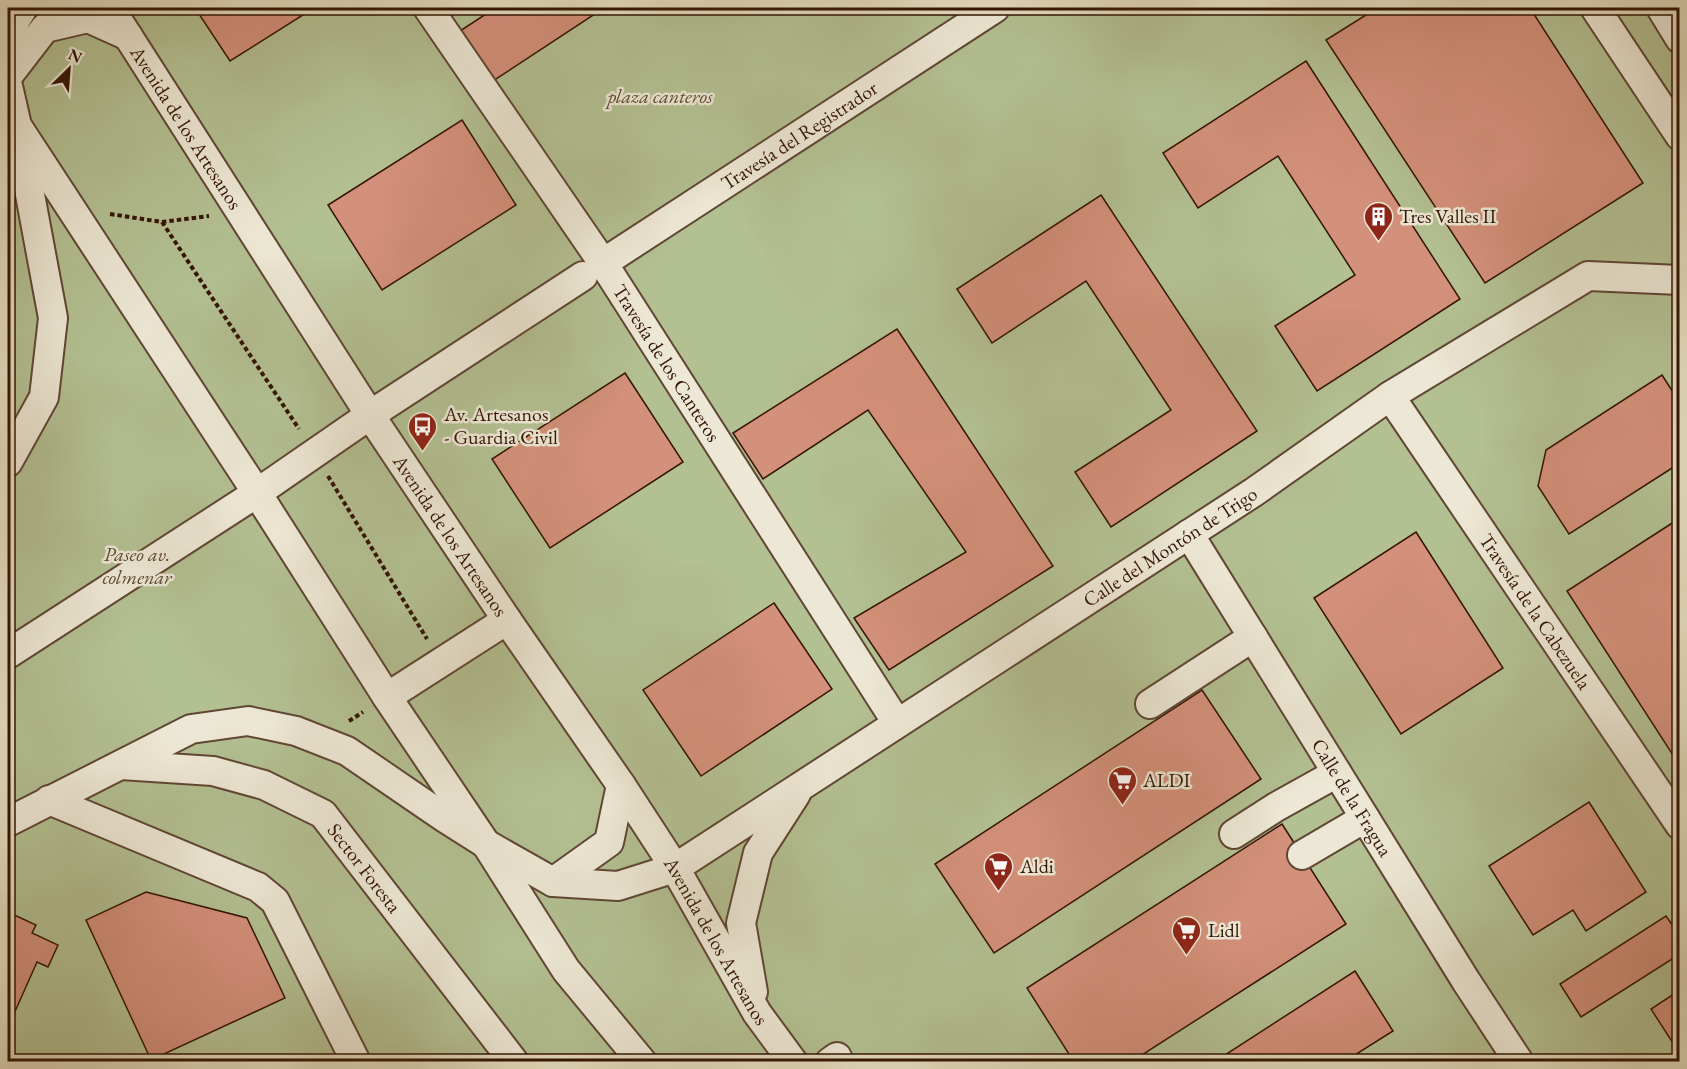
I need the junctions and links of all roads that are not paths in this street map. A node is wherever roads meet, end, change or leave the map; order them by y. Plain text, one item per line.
1 (23, 8) edge
2 (110, 8) edge
3 (428, 8) edge
4 (995, 8) edge
5 (1594, 8) edge
6 (1661, 8) edge
7 (128, 36) junction
8 (1680, 39) edge
9 (8, 67) edge
10 (8, 76) edge
11 (8, 86) edge
12 (13, 121) edge
13 (1680, 136) edge
14 (593, 270) junction
15 (1680, 280) edge
16 (1390, 396) junction
17 (370, 415) junction
18 (8, 462) edge
19 (257, 493) junction
20 (1189, 534) junction
21 (507, 620) junction
22 (1253, 637) junction
23 (8, 654) edge
24 (387, 697) junction
25 (1150, 704) dead end
26 (897, 723) junction
27 (119, 765) junction
28 (1337, 773) junction
29 (621, 785) junction
30 (800, 787) junction
31 (49, 800) junction
32 (1365, 818) junction
33 (8, 822) edge
34 (1680, 825) edge
35 (1234, 834) dead end
36 (486, 844) junction
37 (1302, 855) dead end
38 (675, 868) junction
39 (553, 882) junction
40 (757, 1013) junction
41 (356, 1062) edge
42 (514, 1062) edge
43 (642, 1062) edge
44 (793, 1062) edge
45 (1519, 1062) edge

1 - 9 street
2 - 7 street, Avenida de los Artesanos
3 - 14 street, Travesía de los Canteros
4 - 14 street, Travesía del Registrador
5 - 13 street
6 - 8 street
7 - 10 street
7 - 17 street, Avenida de los Artesanos
11 - 12 street
12 - 18 street
12 - 19 street
14 - 17 street, Travesía del Registrador
14 - 26 street, Travesía de los Canteros
15 - 16 street, Calle del Montón de Trigo
16 - 20 street, Calle del Montón de Trigo
16 - 34 street, Travesía de la Cabezuela
17 - 19 street, Travesía del Registrador
17 - 21 street, Avenida de los Artesanos
19 - 23 street, Travesía del Registrador
19 - 24 street
20 - 22 street, Calle de la Fragua
20 - 26 street, Calle del Montón de Trigo
21 - 24 street
21 - 29 street, Avenida de los Artesanos
22 - 25 street
22 - 28 street, Calle de la Fragua
24 - 36 street
26 - 30 street, Calle del Montón de Trigo
27 - 31 street
27 - 36 street
27 - 42 street, Sector Foresta
28 - 32 street, Calle de la Fragua
28 - 35 street
29 - 38 street, Avenida de los Artesanos
29 - 39 street
30 - 38 street, Calle del Montón de Trigo
30 - 40 street
31 - 33 street
31 - 41 street
32 - 37 street
32 - 45 street, Calle de la Fragua
36 - 39 street
36 - 43 street
38 - 39 street, Calle del Montón de Trigo
38 - 40 street, Avenida de los Artesanos
40 - 44 street, Avenida de los Artesanos

